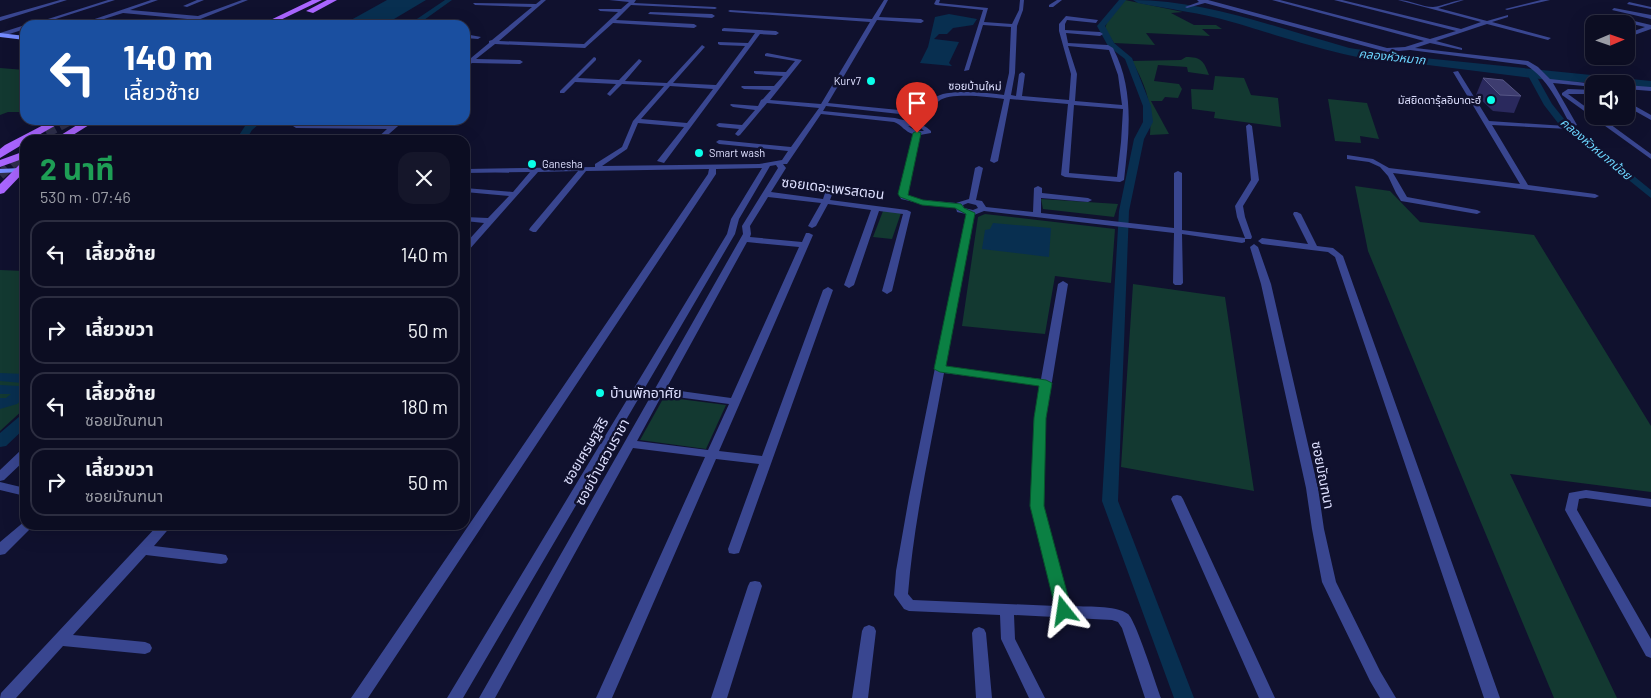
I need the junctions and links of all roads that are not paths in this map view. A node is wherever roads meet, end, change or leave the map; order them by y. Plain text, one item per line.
1 (42, 0) edge
2 (65, 0) edge
3 (113, 0) edge
4 (156, 0) edge
5 (202, 0) edge
6 (246, 0) edge
7 (318, 0) edge
8 (324, 0) edge
9 (333, 0) edge
10 (340, 0) edge
11 (544, 0) edge
12 (611, 0) edge
13 (886, 0) edge
14 (938, 0) edge
15 (1022, 0) edge
16 (1060, 0) edge
17 (1207, 0) edge
18 (1274, 0) edge
19 (1336, 0) edge
20 (1400, 0) edge
21 (1462, 0) edge
22 (1548, 0) edge
23 (633, 1) edge
24 (1629, 3) dead end
25 (475, 4) dead end
26 (186, 6) dead end
27 (537, 6) junction
28 (676, 6) junction
29 (1051, 6) dead end
30 (1187, 7) dead end
31 (715, 8) dead end
32 (1434, 8) junction
33 (1651, 8) edge
34 (1507, 9) dead end
35 (1614, 9) dead end
36 (600, 10) dead end
37 (122, 11) junction
38 (623, 11) junction
39 (730, 11) dead end
40 (0, 12) edge
41 (650, 13) dead end
42 (668, 14) junction
43 (712, 16) dead end
44 (1506, 16) dead end
45 (305, 17) dead end
46 (1651, 17) edge
47 (0, 19) edge
48 (875, 19) junction
49 (48, 20) edge
50 (95, 20) edge
51 (275, 20) edge
52 (281, 20) edge
53 (290, 20) edge
54 (611, 21) junction
55 (921, 21) dead end
56 (1096, 21) dead end
57 (1486, 21) junction
58 (981, 23) junction
59 (1635, 23) edge
60 (659, 24) junction
61 (694, 26) dead end
62 (1014, 26) junction
63 (1651, 27) edge
64 (20, 29) edge
65 (724, 30) dead end
66 (1062, 31) junction
67 (1460, 31) junction
68 (759, 32) junction
69 (776, 33) dead end
70 (1636, 33) joint
71 (1100, 34) dead end
72 (0, 35) edge
73 (470, 36) edge
74 (1651, 36) edge
75 (20, 37) edge
76 (478, 37) dead end
77 (1548, 38) dead end
78 (1431, 41) junction
79 (491, 42) junction
80 (720, 43) dead end
81 (1065, 44) junction
82 (749, 45) junction
83 (702, 46) dead end
84 (1406, 49) junction
85 (478, 55) junction
86 (510, 55) dead end
87 (767, 55) dead end
88 (1484, 57) junction
89 (594, 59) dead end
90 (471, 61) joint
91 (639, 61) dead end
92 (520, 62) dead end
93 (966, 70) dead end
94 (756, 72) dead end
95 (1456, 72) dead end
96 (785, 74) junction
97 (1022, 74) dead end
98 (574, 80) junction
99 (1547, 81) junction
100 (620, 82) junction
101 (668, 84) junction
102 (1585, 84) edge
103 (744, 86) dead end
104 (718, 87) junction
105 (773, 88) junction
106 (973, 88) dead end
107 (1635, 88) edge
108 (1651, 89) edge
109 (562, 92) dead end
110 (1585, 92) edge
111 (610, 94) dead end
112 (1008, 94) junction
113 (1019, 98) junction
114 (763, 101) junction
115 (1072, 102) junction
116 (733, 105) dead end
117 (822, 107) junction
118 (1126, 107) junction
119 (758, 108) junction
120 (1585, 109) edge
121 (1635, 109) edge
122 (1651, 118) edge
123 (636, 122) junction
124 (1486, 123) junction
125 (905, 124) junction
126 (51, 125) edge
127 (83, 125) edge
128 (396, 125) edge
129 (689, 125) junction
130 (718, 125) dead end
131 (1607, 125) edge
132 (296, 126) dead end
133 (340, 126) joint
134 (1249, 126) dead end
135 (394, 127) junction
136 (743, 127) junction
137 (917, 133) junction
138 (738, 134) dead end
139 (32, 135) edge
140 (66, 135) edge
141 (384, 135) edge
142 (20, 142) edge
143 (719, 142) dead end
144 (794, 149) junction
145 (3, 151) edge
146 (622, 152) junction
147 (20, 156) edge
148 (1350, 157) dead end
149 (1651, 157) edge
150 (661, 161) dead end
151 (994, 161) dead end
152 (0, 164) edge
153 (779, 164) junction
154 (713, 166) junction
155 (767, 166) junction
156 (624, 167) junction
157 (20, 168) edge
158 (585, 168) junction
159 (594, 168) junction
160 (979, 168) dead end
161 (537, 169) junction
162 (1388, 170) junction
163 (0, 171) edge
164 (20, 171) edge
165 (470, 171) edge
166 (1178, 173) dead end
167 (1525, 186) junction
168 (831, 187) dead end
169 (470, 190) edge
170 (0, 191) edge
171 (515, 194) junction
172 (765, 194) junction
173 (1595, 196) dead end
174 (1088, 200) dead end
175 (826, 201) junction
176 (876, 207) junction
177 (971, 207) junction
178 (1477, 212) dead end
179 (1037, 214) junction
180 (1297, 214) dead end
181 (470, 219) edge
182 (490, 221) junction
183 (1176, 229) junction
184 (533, 230) dead end
185 (808, 235) junction
186 (745, 239) junction
187 (1250, 240) junction
188 (470, 243) edge
189 (1313, 248) junction
190 (1178, 283) dead end
191 (1063, 284) dead end
192 (849, 285) dead end
193 (828, 290) dead end
194 (886, 291) dead end
195 (940, 369) junction
196 (1046, 383) junction
197 (659, 391) junction
198 (735, 402) junction
199 (629, 444) junction
200 (712, 455) junction
201 (20, 458) edge
202 (766, 461) junction
203 (0, 477) edge
204 (0, 486) edge
205 (20, 491) edge
206 (1177, 499) dead end
207 (1651, 503) edge
208 (22, 530) edge
209 (161, 530) edge
210 (734, 549) dead end
211 (0, 550) edge
212 (142, 550) junction
213 (222, 559) dead end
214 (755, 586) dead end
215 (1007, 609) junction
216 (1064, 611) junction
217 (869, 631) dead end
218 (979, 633) dead end
219 (60, 640) junction
220 (145, 648) dead end
221 (1651, 652) edge
222 (6, 698) edge
223 (359, 698) edge
224 (455, 698) edge
225 (487, 698) edge
226 (604, 698) edge
227 (719, 698) edge
228 (860, 698) edge
229 (984, 698) edge
230 (1037, 698) edge
231 (1153, 698) edge
232 (1267, 698) edge
233 (1388, 698) edge
234 (1492, 698) edge

1 - 40 street
2 - 47 street
3 - 49 street
4 - 37 street
5 - 26 street
6 - 37 street
7 - 51 main road
8 - 52 main road
9 - 53 main road
10 - 45 main road
11 - 27 street
12 - 23 street
13 - 48 street
14 - 58 street
15 - 62 street
16 - 29 street
17 - 30 street
17 - 84 street
18 - 78 street
19 - 67 street
20 - 32 street
21 - 32 street
22 - 34 street
23 - 28 street
23 - 38 street
24 - 33 street
25 - 27 street
27 - 79 street
28 - 31 street
28 - 42 street
32 - 57 street
35 - 46 street
36 - 38 street
37 - 50 street
38 - 54 street
39 - 48 street
41 - 42 street
42 - 43 street
42 - 60 street
44 - 57 street
48 - 55 street
48 - 117 street
54 - 60 street
54 - 79 street
56 - 66 street
57 - 67 street
57 - 77 street
58 - 62 street
58 - 93 street
59 - 63 street
60 - 61 street
62 - 112 street
63 - 70 street
64 - 72 street
65 - 68 street
66 - 71 street
66 - 81 street
67 - 78 street
68 - 69 street
68 - 82 street
70 - 74 street
72 - 75 street
73 - 76 street
78 - 84 street
78 - 88 street
79 - 85 street
80 - 82 street
81 - 115 street
81 - 118 street
82 - 104 street
83 - 101 street
84 - 88 street
85 - 86 street
85 - 90 street
87 - 96 street
88 - 99 street
89 - 98 street
90 - 92 street
91 - 100 street
94 - 96 street
95 - 124 street
96 - 105 street
97 - 113 street
98 - 100 street
98 - 109 street
99 - 102 street
99 - 124 street
100 - 101 street
100 - 111 street
101 - 104 street
101 - 123 street
103 - 105 street
104 - 129 street
105 - 114 street
106 - 112 street
107 - 108 street
110 - 120 street
112 - 113 street, ซอยบ้านใหม่
112 - 117 street, ซอยบ้านใหม่
112 - 151 street
113 - 115 street, ซอยบ้านใหม่
114 - 117 street
114 - 119 street
115 - 118 street, ซอยบ้านใหม่
115 - 118 street
116 - 119 street
117 - 125 street
117 - 144 street
119 - 136 street
121 - 122 street
123 - 129 street
123 - 146 street
124 - 167 street
125 - 137 street
125 - 137 street
126 - 139 main road
127 - 140 main road
128 - 135 street
129 - 150 street
130 - 136 street
131 - 149 street
132 - 133 street
133 - 135 street
134 - 187 street, ซอยมัณฑนา
135 - 141 street
136 - 138 street
137 - 177 street
142 - 145 main road
143 - 144 street
144 - 153 street
146 - 156 street
146 - 159 street
147 - 152 main road
148 - 162 street
153 - 155 street
153 - 172 street, ซอยบ้านสวนราชา
154 - 155 street
154 - 156 street
154 - 223 street
155 - 224 street, ซอยเศรษฐสิริ
156 - 159 street
157 - 163 street
158 - 159 street
158 - 161 street
158 - 184 street
160 - 177 street
161 - 165 street
161 - 171 street
162 - 167 street
162 - 178 street
164 - 170 main road
166 - 183 street
167 - 173 street
168 - 175 street
169 - 171 street
171 - 182 street
172 - 175 street, ซอยเดอะเพรสตอน
172 - 186 street, ซอยบ้านสวนราชา
174 - 179 street
175 - 176 street, ซอยเดอะเพรสตอน
175 - 185 street
176 - 192 street
176 - 194 street, ซอยเดอะเพรสตอน
177 - 179 street
177 - 195 street
179 - 183 street
180 - 189 street
181 - 182 street
182 - 188 street
183 - 187 street
183 - 190 street
185 - 186 street
185 - 198 street
186 - 197 street, ซอยบ้านสวนราชา
187 - 189 street
187 - 233 street, ซอยมัณฑนา
189 - 234 street
191 - 196 street
193 - 202 street
195 - 196 street
195 - 215 street
196 - 216 street
197 - 198 street
197 - 199 street, ซอยบ้านสวนราชา
198 - 200 street
199 - 200 street
199 - 225 street, ซอยบ้านสวนราชา
200 - 202 street
200 - 226 street
201 - 203 street
202 - 210 street
204 - 205 street
206 - 232 street
207 - 221 street
208 - 211 street
209 - 212 street
212 - 213 street
212 - 219 street
214 - 227 street
215 - 216 street
215 - 230 street
216 - 231 street
217 - 228 street
218 - 229 street
219 - 220 street
219 - 222 street

